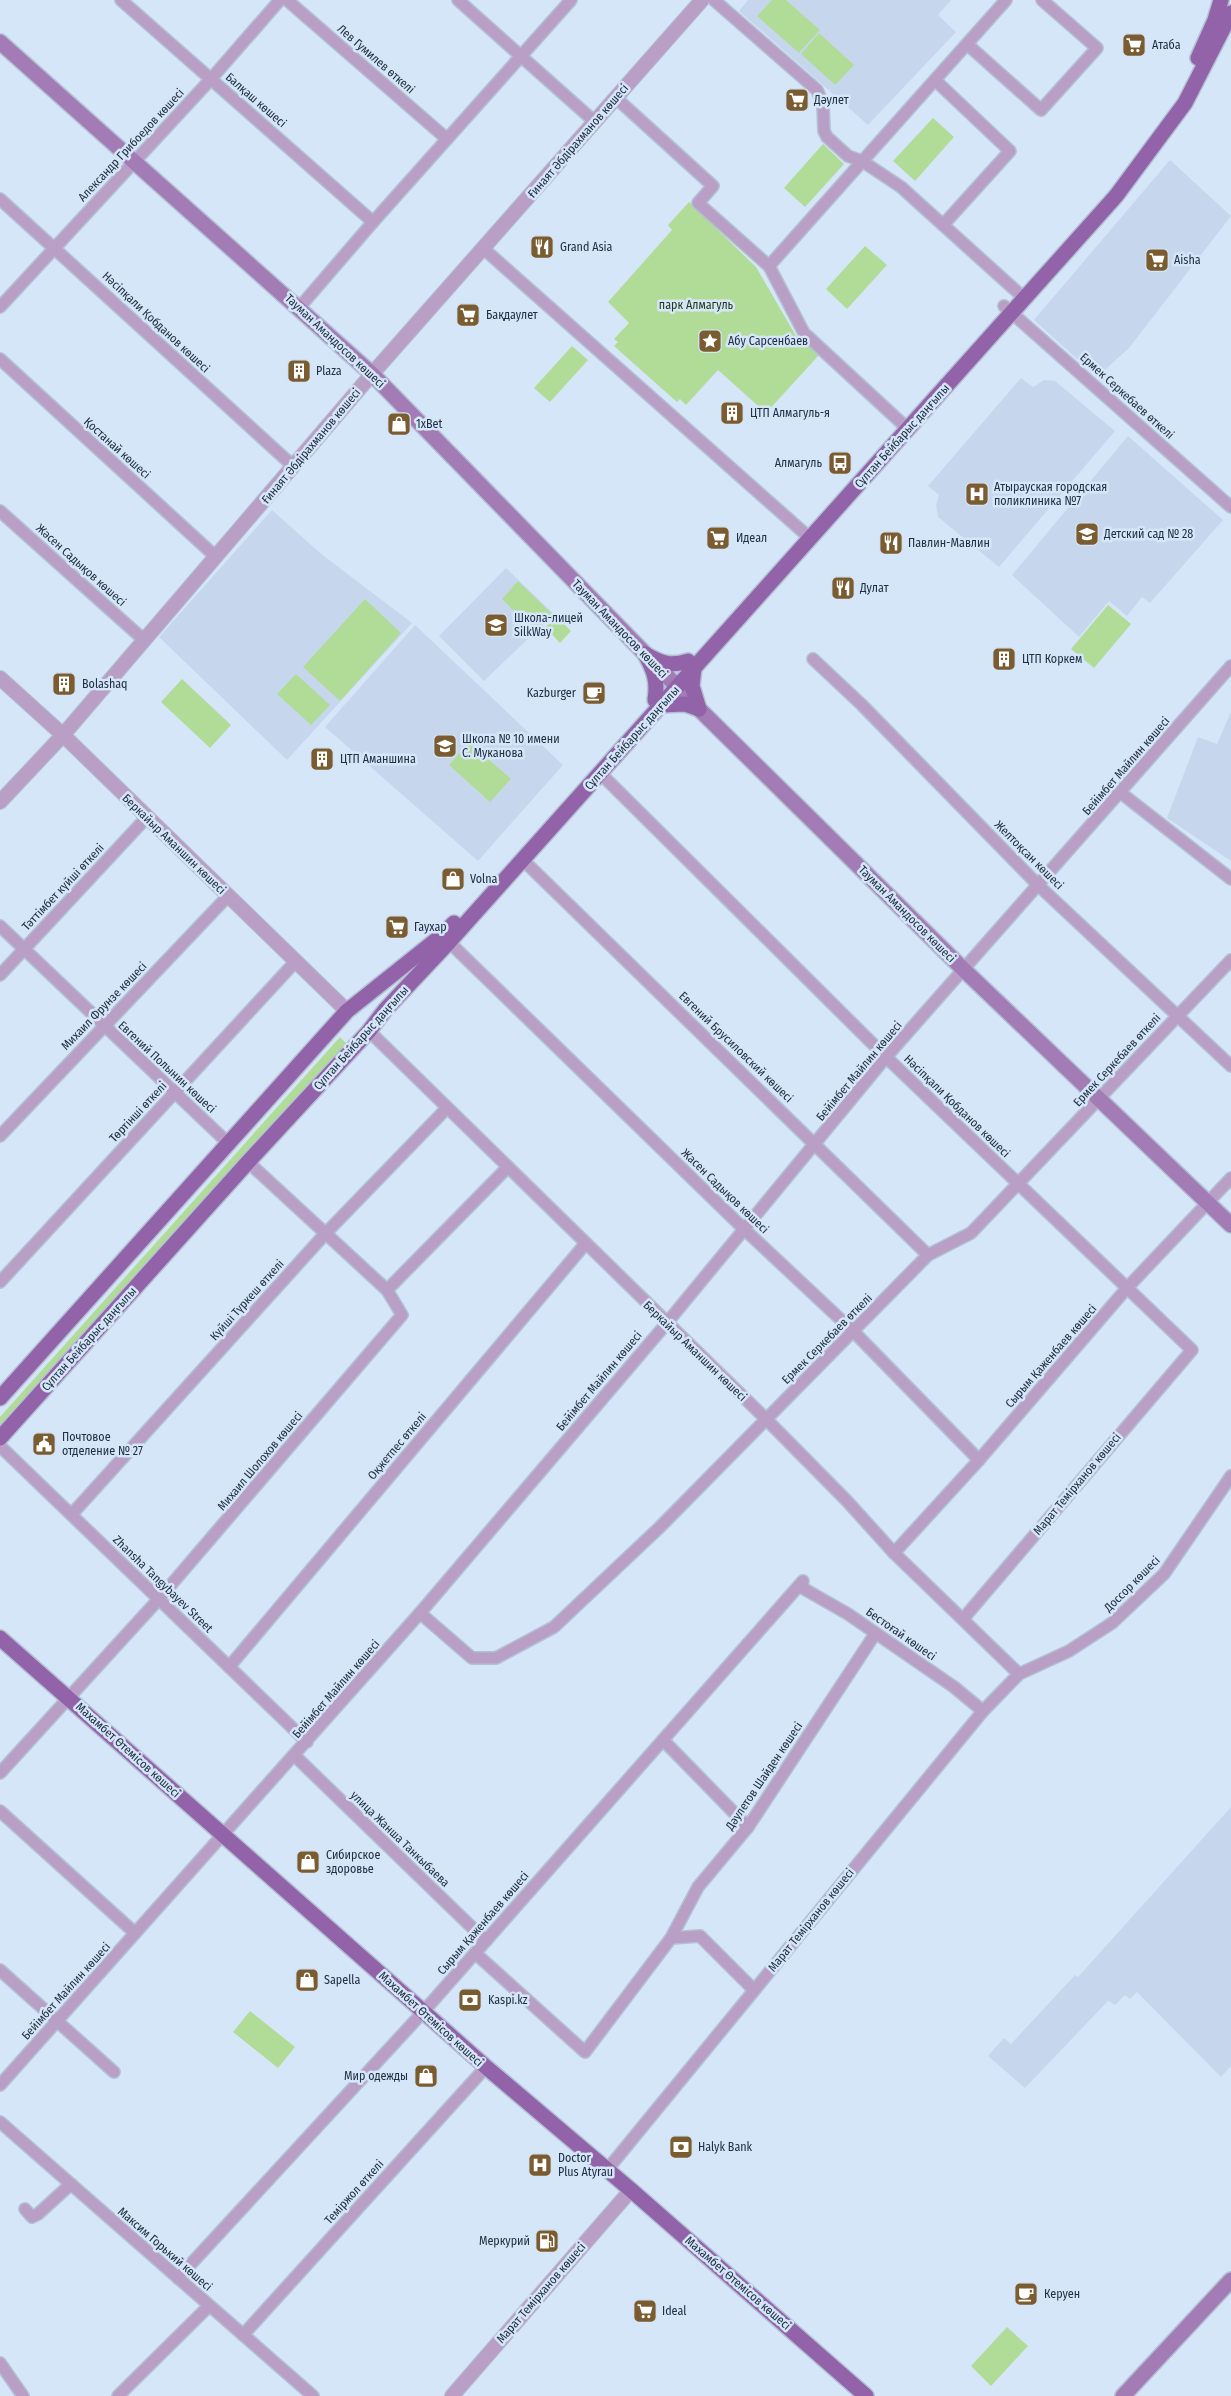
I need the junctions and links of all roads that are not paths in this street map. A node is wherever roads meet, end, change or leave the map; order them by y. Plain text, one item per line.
1 (121, 0) edge
2 (280, 0) edge
3 (287, 0) edge
4 (458, 0) edge
5 (571, 0) edge
6 (702, 0) edge
7 (714, 0) edge
8 (1006, 0) edge
9 (1042, 0) edge
10 (1221, 0) edge
11 (1231, 13) edge
12 (0, 42) edge
13 (968, 45) junction
14 (521, 56) junction
15 (211, 79) junction
16 (936, 80) junction
17 (616, 98) junction
18 (595, 122) junction
19 (447, 139) junction
20 (135, 161) junction
21 (862, 161) junction
22 (0, 199) edge
23 (373, 222) junction
24 (943, 225) junction
25 (55, 247) junction
26 (484, 249) junction
27 (769, 266) junction
28 (1021, 296) junction
29 (0, 307) edge
30 (300, 308) junction
31 (1008, 310) junction
32 (0, 359) edge
33 (372, 374) junction
34 (905, 425) junction
35 (292, 466) junction
36 (1231, 508) edge
37 (0, 511) edge
38 (807, 536) junction
39 (216, 557) junction
40 (144, 640) junction
41 (645, 654) junction
42 (813, 659) dead end
43 (691, 665) junction
44 (1231, 666) edge
45 (0, 678) edge
46 (674, 684) junction
47 (658, 702) junction
48 (699, 709) junction
49 (62, 735) junction
50 (600, 773) junction
51 (1121, 793) junction
52 (0, 802) edge
53 (147, 817) junction
54 (523, 860) junction
55 (1231, 879) edge
56 (1039, 886) junction
57 (228, 896) junction
58 (0, 926) edge
59 (449, 942) junction
60 (24, 950) junction
61 (1231, 960) edge
62 (296, 961) junction
63 (963, 969) junction
64 (0, 975) edge
65 (368, 995) junction
66 (385, 1010) junction
67 (347, 1011) junction
68 (1178, 1015) junction
69 (104, 1026) junction
70 (368, 1032) junction
71 (886, 1057) junction
72 (1231, 1066) edge
73 (175, 1092) junction
74 (1100, 1099) junction
75 (447, 1108) junction
76 (0, 1136) edge
77 (229, 1144) junction
78 (815, 1144) junction
79 (248, 1162) junction
80 (508, 1167) junction
81 (1231, 1178) edge
82 (1019, 1185) junction
83 (1208, 1204) junction
84 (1231, 1225) edge
85 (744, 1228) junction
86 (325, 1234) junction
87 (586, 1243) junction
88 (928, 1255) junction
89 (0, 1282) edge
90 (1127, 1288) junction
91 (386, 1290) junction
92 (666, 1324) junction
93 (854, 1332) junction
94 (1192, 1350) joint
95 (2, 1392) edge
96 (766, 1420) junction
97 (0, 1438) edge
98 (0, 1446) edge
99 (979, 1460) junction
100 (1231, 1476) edge
101 (72, 1514) junction
102 (894, 1553) junction
103 (801, 1584) joint
104 (158, 1600) junction
105 (420, 1614) junction
106 (963, 1619) junction
107 (875, 1634) junction
108 (0, 1638) edge
109 (229, 1667) junction
110 (1019, 1674) junction
111 (69, 1698) junction
112 (983, 1712) junction
113 (663, 1740) junction
114 (307, 1742) junction
115 (295, 1756) junction
116 (0, 1773) edge
117 (0, 1811) edge
118 (748, 1827) junction
119 (224, 1836) junction
120 (135, 1933) junction
121 (671, 1938) junction
122 (486, 1941) junction
123 (475, 1953) junction
124 (0, 1970) edge
125 (754, 1990) junction
126 (424, 2011) junction
127 (56, 2021) junction
128 (486, 2067) junction
129 (114, 2072) dead end
130 (0, 2085) edge
131 (0, 2122) edge
132 (607, 2170) junction
133 (71, 2184) junction
134 (631, 2190) junction
135 (25, 2209) dead end
136 (178, 2278) junction
137 (1231, 2280) edge
138 (209, 2306) junction
139 (243, 2335) junction
140 (0, 2363) edge
141 (23, 2396) edge
142 (118, 2396) edge
143 (313, 2396) edge
144 (452, 2396) edge
145 (866, 2396) edge
146 (1123, 2396) edge

1 - 15 street, Балқаш көшесі
2 - 15 street, Александр Грибоедов көшесі
3 - 19 street, Лев Гумилев өткелі
4 - 14 street
5 - 14 street
6 - 17 street, Ғинаят Әбдірахманов көшесі
7 - 21 street
8 - 13 street
9 - 13 street
10 - 28 main road, Сұлтан Бейбарыс даңғылы
11 - 28 main road, Сұлтан Бейбарыс даңғылы
12 - 20 main road, Тауман Амандосов көшесі
13 - 16 street
14 - 18 street
14 - 19 street
15 - 20 street, Александр Грибоедов көшесі
15 - 23 street, Балқаш көшесі
16 - 21 street
16 - 24 street
17 - 18 street, Ғинаят Әбдірахманов көшесі
17 - 27 street
18 - 26 street, Ғинаят Әбдірахманов көшесі
19 - 23 street
20 - 25 street, Александр Грибоедов көшесі
20 - 30 main road, Тауман Амандосов көшесі
21 - 24 street
21 - 27 street
22 - 25 street, Нәсіпқали Қобданов көшесі
23 - 30 street
24 - 28 street
25 - 29 street, Александр Грибоедов көшесі
25 - 35 street, Нәсіпқали Қобданов көшесі
26 - 33 street, Ғинаят Әбдірахманов көшесі
26 - 38 street
27 - 34 street
28 - 31 main road, Сұлтан Бейбарыс даңғылы
30 - 33 main road, Тауман Амандосов көшесі
31 - 34 main road, Сұлтан Бейбарыс даңғылы
31 - 36 street, Ермек Серкебаев өткелі
32 - 39 street, Қостанай көшесі
33 - 35 street, Ғинаят Әбдірахманов көшесі
33 - 41 main road, Тауман Амандосов көшесі
34 - 38 main road, Сұлтан Бейбарыс даңғылы
35 - 39 street, Ғинаят Әбдірахманов көшесі
37 - 40 street, Жәсен Садықов көшесі
38 - 43 main road, Сұлтан Бейбарыс даңғылы
39 - 40 street, Ғинаят Әбдірахманов көшесі
40 - 49 street, Ғинаят Әбдірахманов көшесі
41 - 43 main road
41 - 46 main road, Тауман Амандосов көшесі
41 - 47 main road
42 - 56 street, Желтоқсан көшесі
43 - 46 main road, Сұлтан Бейбарыс даңғылы
43 - 48 main road
44 - 51 street, Бейімбет Майлин көшесі
45 - 49 street, Беркайыр Аманшин көшесі
46 - 47 main road, Сұлтан Бейбарыс даңғылы
46 - 48 main road, Тауман Амандосов көшесі
47 - 48 main road
47 - 50 main road, Сұлтан Бейбарыс даңғылы
47 - 65 main road, Сұлтан Бейбарыс даңғылы
48 - 63 main road, Тауман Амандосов көшесі
49 - 52 street, Ғинаят Әбдірахманов көшесі
49 - 53 street, Беркайыр Аманшин көшесі
50 - 54 main road, Сұлтан Бейбарыс даңғылы
50 - 71 street, Нәсіпқали Қобданов көшесі
51 - 55 street
51 - 56 street, Бейімбет Майлин көшесі
53 - 57 street, Беркайыр Аманшин көшесі
53 - 60 street, Тәттімбет күйші өткелі
54 - 59 main road, Сұлтан Бейбарыс даңғылы
54 - 78 street, Евгений Брусиловский көшесі
56 - 63 street, Бейімбет Майлин көшесі
56 - 68 street, Желтоқсан көшесі
57 - 62 street, Беркайыр Аманшин көшесі
57 - 69 street, Михаил Фрунзе көшесі
58 - 60 street, Евгений Полынин көшесі
59 - 66 main road, Сұлтан Бейбарыс даңғылы
59 - 85 street, Жасен Садықов көшесі
60 - 64 street, Тәттімбет күйші өткелі
60 - 69 street, Евгений Полынин көшесі
61 - 68 street, Ермек Серкебаев өткелі
62 - 67 street, Беркайыр Аманшин көшесі
62 - 73 street, Төртінші өткелі
63 - 71 street, Бейімбет Майлин көшесі
63 - 74 main road, Тауман Амандосов көшесі
65 - 66 main road
65 - 67 main road, Сұлтан Бейбарыс даңғылы
66 - 70 main road, Сұлтан Бейбарыс даңғылы
67 - 77 main road, Сұлтан Бейбарыс даңғылы
68 - 72 street, Желтоқсан көшесі
68 - 74 street, Ермек Серкебаев өткелі
69 - 73 street, Евгений Полынин көшесі
69 - 76 street, Михаил Фрунзе көшесі
70 - 75 street, Беркайыр Аманшин көшесі
70 - 79 main road, Сұлтан Бейбарыс даңғылы
71 - 78 street, Бейімбет Майлин көшесі
71 - 82 street, Нәсіпқали Қобданов көшесі
73 - 77 street, Евгений Полынин көшесі
73 - 89 street, Төртінші өткелі
74 - 82 street, Ермек Серкебаев өткелі
74 - 83 main road, Тауман Амандосов көшесі
75 - 80 street, Беркайыр Аманшин көшесі
75 - 86 street, Күйші Түркеш өткелі
77 - 95 main road, Сұлтан Бейбарыс даңғылы
78 - 85 street, Бейімбет Майлин көшесі
78 - 88 street, Евгений Брусиловский көшесі
79 - 86 street
79 - 97 main road, Сұлтан Бейбарыс даңғылы
80 - 87 street, Беркайыр Аманшин көшесі
80 - 91 street
81 - 83 street, Сырым Қаженбаев көшесі
82 - 88 street, Ермек Серкебаев өткелі
82 - 90 street, Нәсіпқали Қобданов көшесі
83 - 84 main road, Тауман Амандосов көшесі
83 - 90 street, Сырым Қаженбаев көшесі
85 - 92 street, Бейімбет Майлин көшесі
85 - 93 street, Жасен Садықов көшесі
86 - 91 street
86 - 101 street, Күйші Түркеш өткелі
87 - 92 street, Беркайыр Аманшин көшесі
87 - 109 street, Оқжетпес өткелі
88 - 93 street, Ермек Серкебаев өткелі
90 - 94 street, Нәсіпқали Қобданов көшесі
90 - 99 street, Сырым Қаженбаев көшесі
91 - 104 street, Михаил Шолохов көшесі
92 - 96 street, Беркайыр Аманшин көшесі
92 - 105 street, Бейімбет Майлин көшесі
93 - 96 street, Ермек Серкебаев өткелі
93 - 99 street, Жасен Садықов көшесі
94 - 106 street, Марат Темірханов көшесі
96 - 102 street, Беркайыр Аманшин көшесі
96 - 105 street, Ермек Серкебаев өткелі
98 - 101 street, Zhansha Tangybayev Street
99 - 102 street, Сырым Қаженбаев көшесі
100 - 110 street, Доссор көшесі
101 - 104 street, Zhansha Tangybayev Street
102 - 106 street, Беркайыр Аманшин көшесі
103 - 107 street, Бестоғай көшесі
103 - 113 street, Сырым Қаженбаев көшесі
104 - 109 street, Zhansha Tangybayev Street
104 - 111 street, Михаил Шолохов көшесі
105 - 114 street, Бейімбет Майлин көшесі
106 - 110 street, Беркайыр Аманшин көшесі
107 - 112 street, Бестоғай көшесі
107 - 118 street, Дәулетов Шайден көшесі
108 - 111 main road, Махамбет Өтемісов көшесі
109 - 114 street, Zhansha Tangybayev Street
110 - 112 street, Марат Темірханов көшесі
111 - 116 street, Михаил Шолохов көшесі
111 - 119 main road, Махамбет Өтемісов көшесі
112 - 125 street, Марат Темірханов көшесі
113 - 118 street
113 - 122 street, Сырым Қаженбаев көшесі
114 - 115 street, Бейімбет Майлин көшесі
115 - 119 street, Бейімбет Майлин көшесі
115 - 122 street, улица Жанша Танкыбаева
117 - 120 street
118 - 121 street, Дәулетов Шайден көшесі
119 - 120 street, Бейімбет Майлин көшесі
119 - 126 main road, Махамбет Өтемісов көшесі
120 - 127 street, Бейімбет Майлин көшесі
121 - 123 street, Дәулетов Шайден көшесі
121 - 125 street
122 - 123 street, Сырым Қаженбаев көшесі
123 - 126 street, Сырым Қаженбаев көшесі
124 - 127 street
125 - 132 street, Марат Темірханов көшесі
126 - 128 main road, Махамбет Өтемісов көшесі
126 - 136 street, Сырым Қаженбаев көшесі
127 - 129 street
127 - 130 street, Бейімбет Майлин көшесі
128 - 132 main road, Махамбет Өтемісов көшесі
128 - 139 street, Теміржол өткелі
131 - 133 street, Максим Горький көшесі
132 - 134 main road, Махамбет Өтемісов көшесі
133 - 135 street
133 - 136 street, Максим Горький көшесі
134 - 144 street, Марат Темірханов көшесі
134 - 145 main road, Махамбет Өтемісов көшесі
136 - 138 street, Максим Горький көшесі
137 - 146 main road
138 - 139 street, Максим Горький көшесі
138 - 142 street
139 - 143 street, Максим Горький көшесі
140 - 141 street

